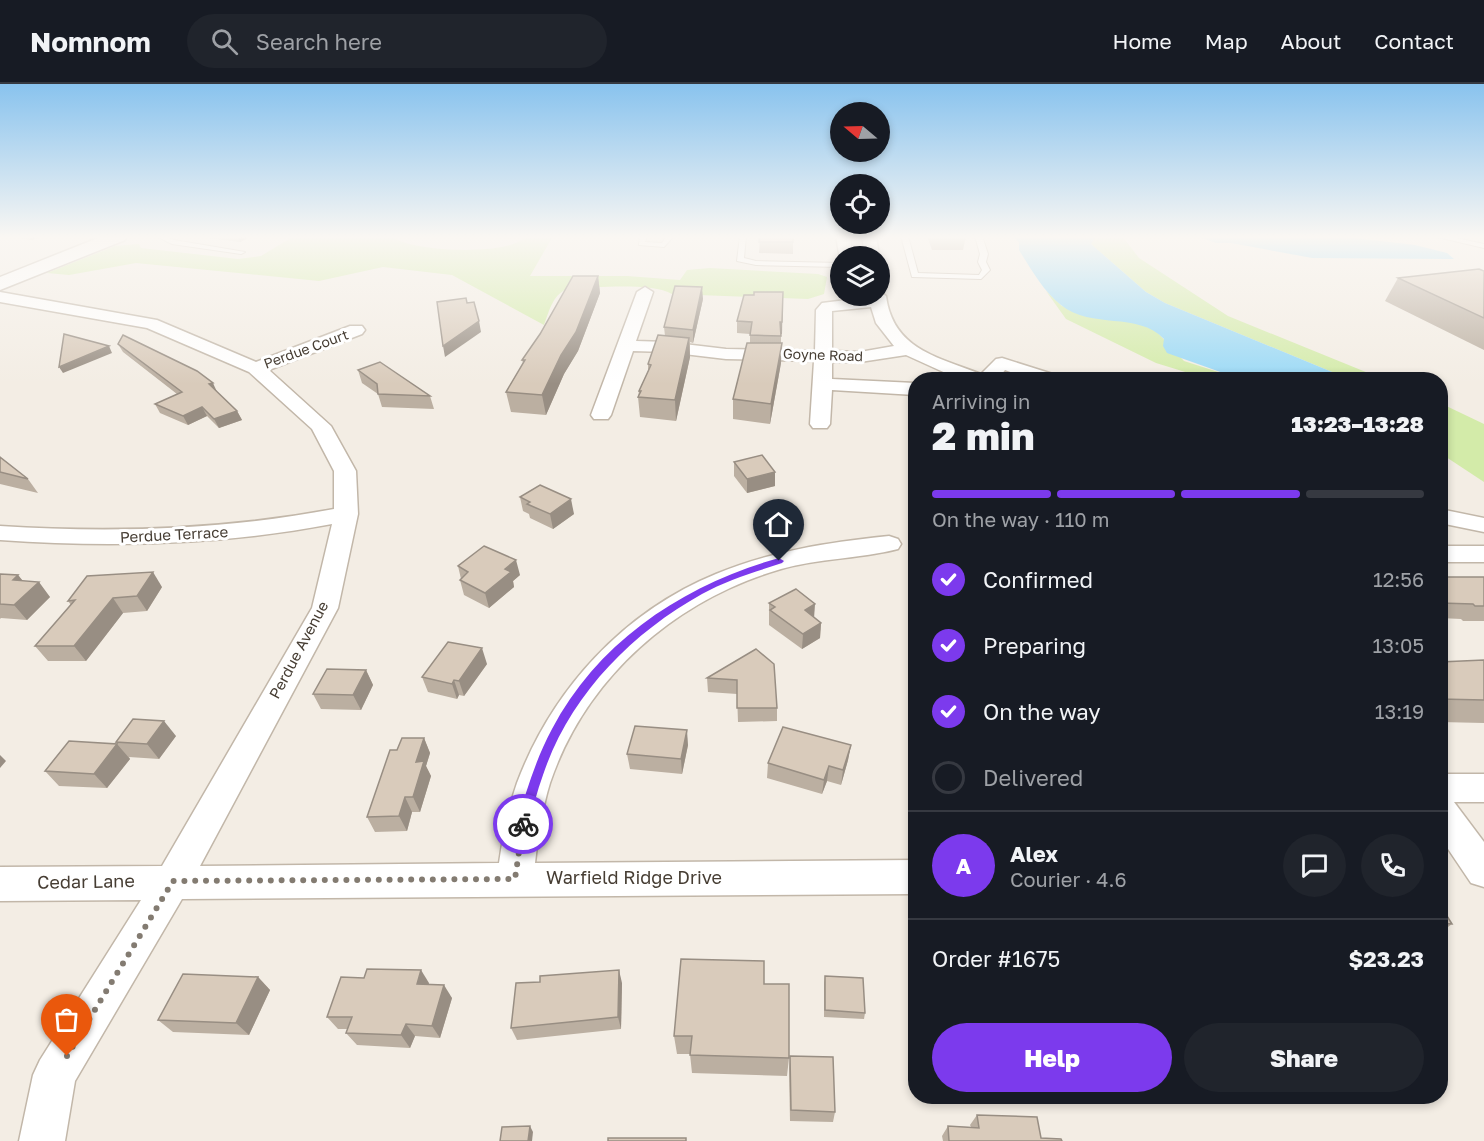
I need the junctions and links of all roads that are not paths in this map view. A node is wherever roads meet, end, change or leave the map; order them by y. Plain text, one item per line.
1 (645, 292) dead end
2 (0, 297) edge
3 (830, 305) edge
4 (858, 306) edge
5 (880, 306) edge
6 (356, 330) dead end
7 (892, 334) junction
8 (626, 346) junction
9 (911, 349) junction
10 (823, 356) junction
11 (256, 368) junction
12 (960, 372) edge
13 (994, 372) edge
14 (1028, 372) edge
15 (823, 384) junction
16 (908, 389) edge
17 (601, 415) dead end
18 (820, 424) dead end
19 (346, 514) junction
20 (1448, 518) edge
21 (1484, 525) edge
22 (0, 533) edge
23 (889, 544) dead end
24 (1448, 554) edge
25 (1484, 554) edge
26 (1448, 788) edge
27 (1484, 788) edge
28 (1448, 820) edge
29 (1484, 871) edge
30 (908, 877) edge
31 (515, 879) junction
32 (173, 881) junction
33 (0, 884) edge
34 (42, 1141) edge

1 - 8 street
2 - 11 street, Perdue Avenue
3 - 10 street
4 - 7 street
5 - 7 street
6 - 11 street, Perdue Court
7 - 9 street
8 - 10 street, Goyne Road
8 - 17 street
9 - 10 street, Goyne Road
9 - 12 street
10 - 15 street
11 - 19 street, Perdue Avenue
13 - 14 street
15 - 16 street
15 - 18 street
19 - 22 street, Perdue Terrace
19 - 32 street, Perdue Avenue
20 - 21 street
23 - 31 street
24 - 25 street
26 - 27 street
28 - 29 street
30 - 31 street, Warfield Ridge Drive
31 - 32 street, Warfield Ridge Drive
32 - 33 street, Cedar Lane
32 - 34 street, Perdue Avenue

